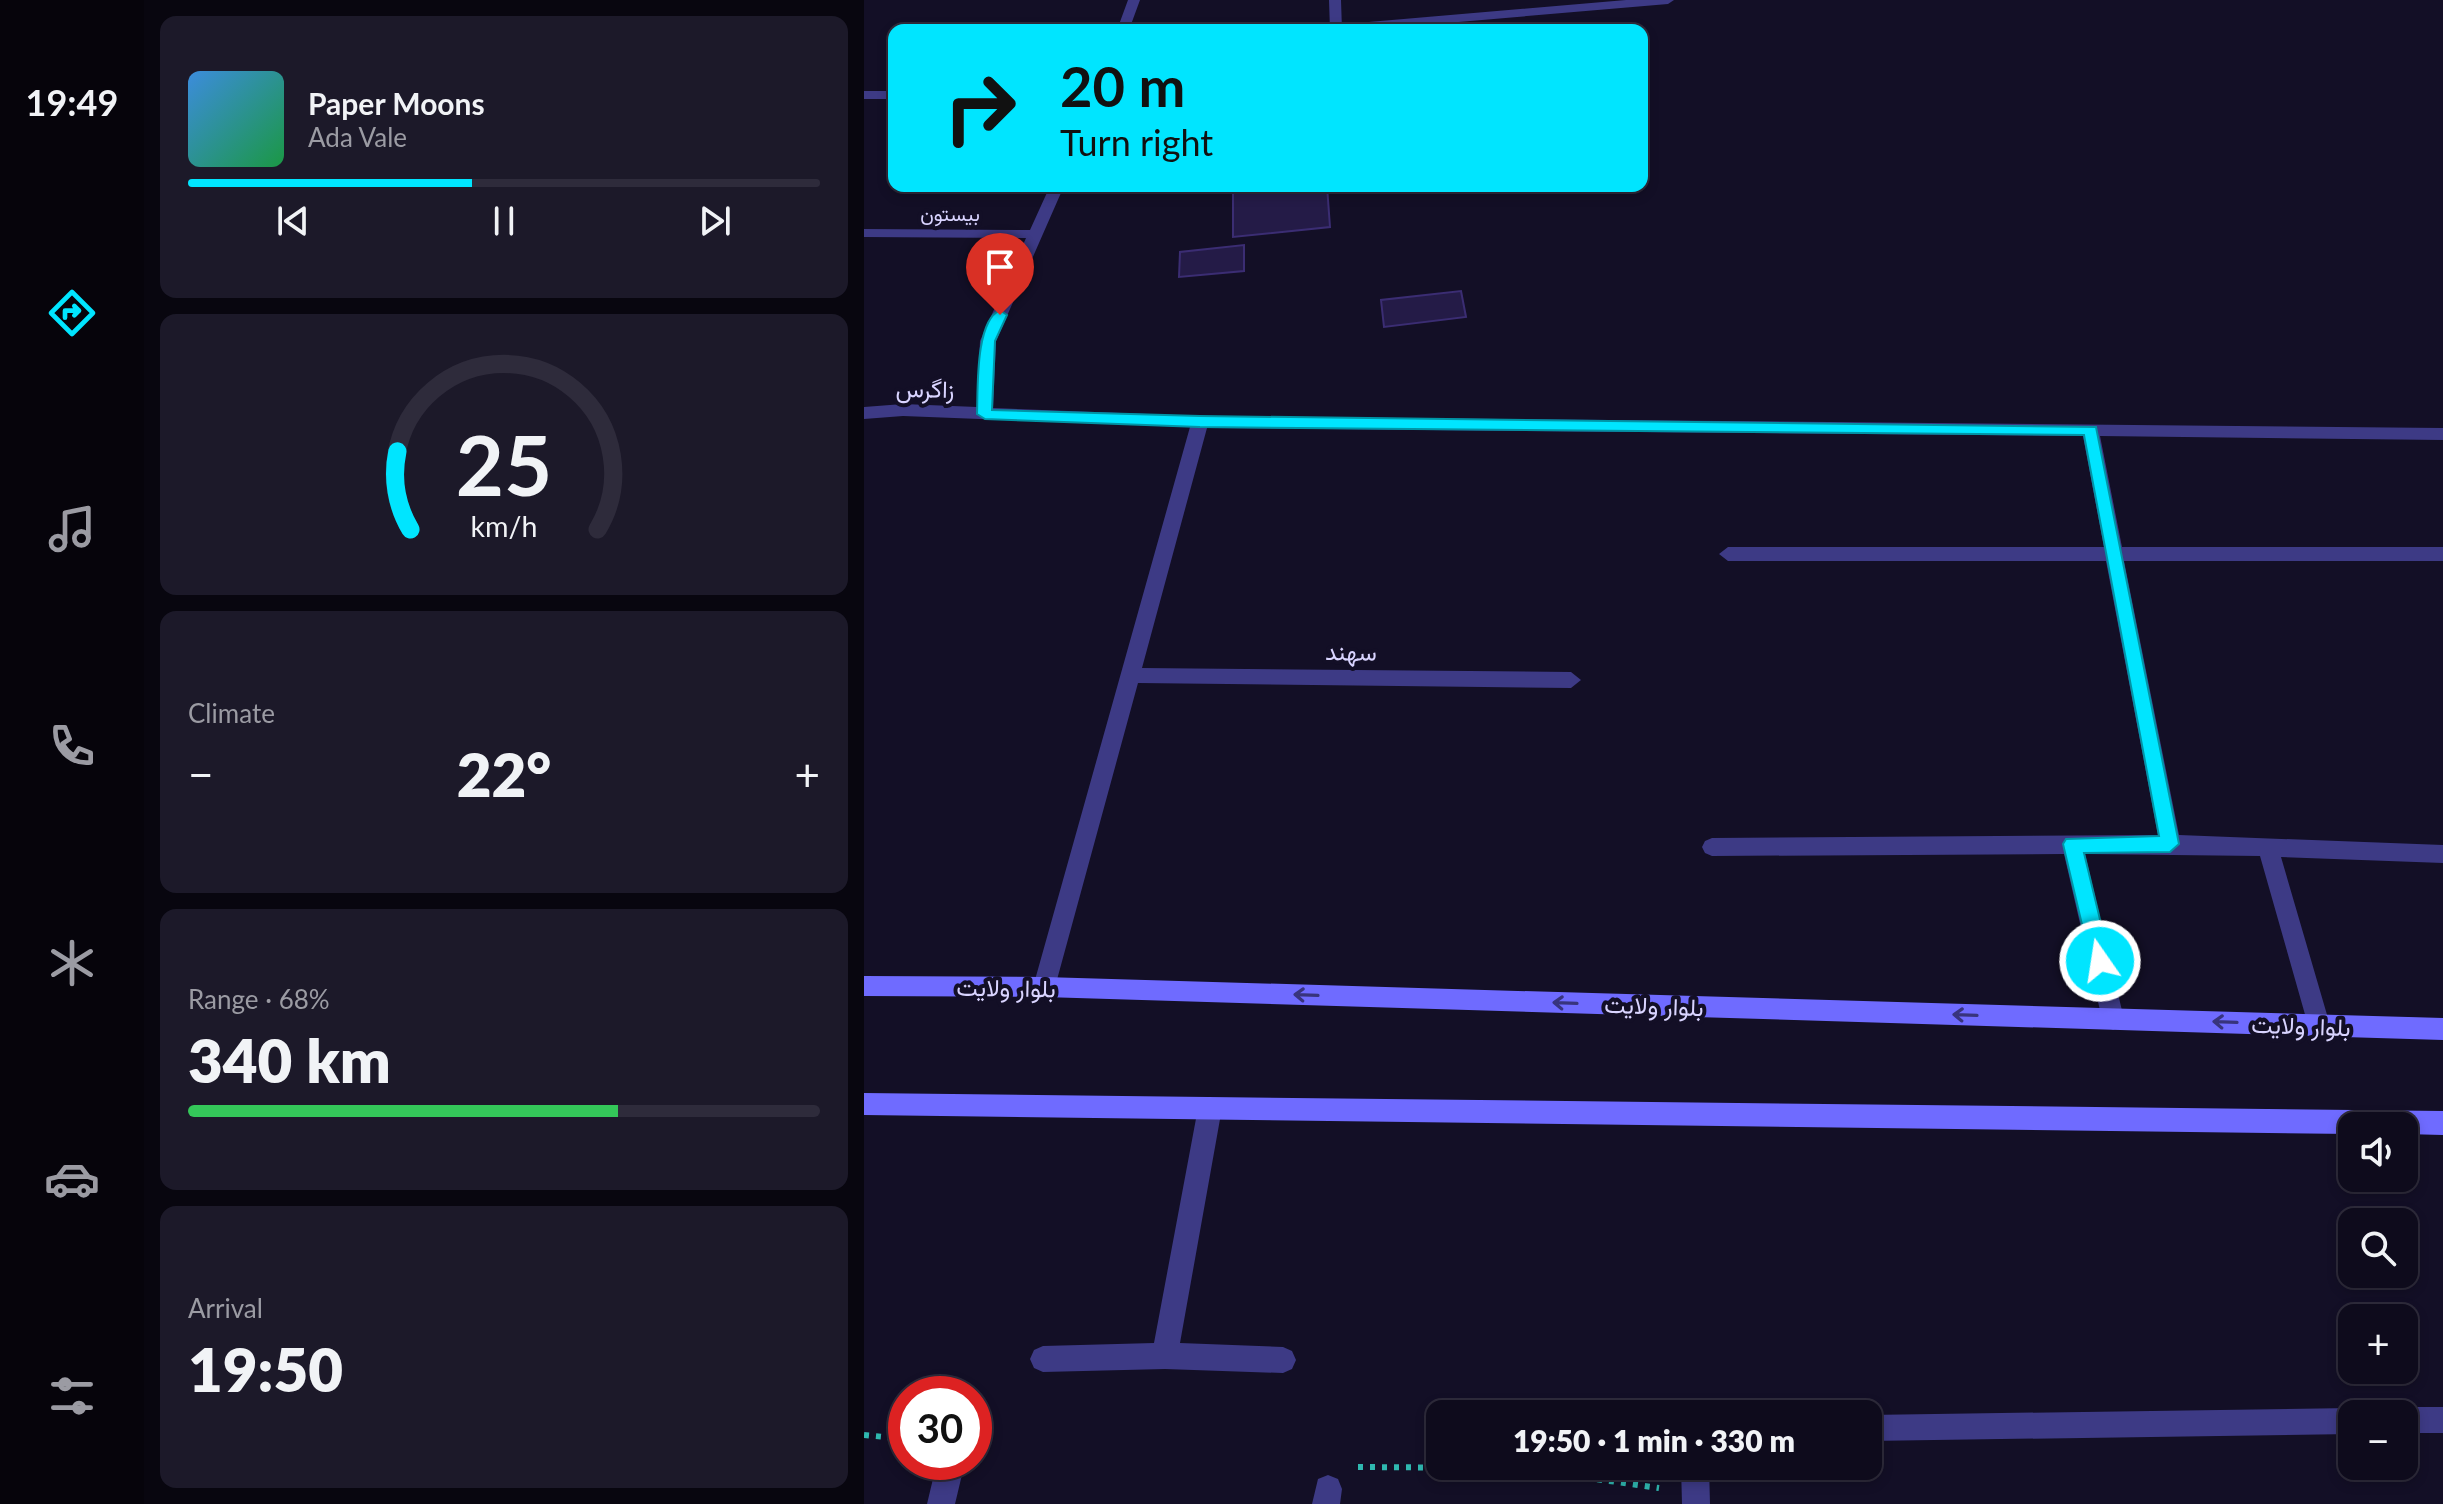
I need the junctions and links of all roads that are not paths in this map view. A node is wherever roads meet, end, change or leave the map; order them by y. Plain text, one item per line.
1 (1134, 0) edge
2 (1335, 0) edge
3 (1668, 0) edge
4 (1125, 24) edge
5 (1332, 24) edge
6 (1398, 24) edge
7 (864, 95) edge
8 (888, 95) edge
9 (1054, 192) edge
10 (864, 233) edge
11 (1035, 234) junction
12 (864, 413) edge
13 (985, 414) junction
14 (1200, 422) junction
15 (2090, 430) junction
16 (2443, 434) edge
17 (2114, 552) junction
18 (1728, 554) dead end
19 (2443, 554) edge
20 (1130, 675) junction
21 (1571, 680) dead end
22 (2072, 844) junction
23 (2170, 844) junction
24 (1712, 847) dead end
25 (2268, 848) junction
26 (2443, 854) edge
27 (864, 986) edge
28 (1044, 987) junction
29 (2113, 1019) junction
30 (2319, 1025) junction
31 (2443, 1029) edge
32 (864, 1104) edge
33 (1210, 1108) junction
34 (2443, 1123) edge
35 (1165, 1356) junction
36 (1043, 1359) dead end
37 (1283, 1360) dead end
38 (2418, 1420) edge
39 (2443, 1420) edge
40 (2338, 1421) edge
41 (1882, 1428) edge
42 (947, 1480) edge
43 (941, 1504) edge

1 - 4 street
2 - 5 street
3 - 6 street
7 - 8 street
9 - 11 street
10 - 11 street, بیستون
11 - 13 street
12 - 13 street, زاگرس
13 - 14 street, زاگرس
14 - 15 street, زاگرس
14 - 20 street
15 - 16 street, زاگرس
15 - 17 street
17 - 18 street
17 - 19 street
17 - 23 street
20 - 21 street, سهند
20 - 28 street
22 - 23 street
22 - 24 street
22 - 29 street
23 - 25 street
25 - 26 street
25 - 30 street
27 - 28 street, بلوار ولایت
29 -> 28 street, بلوار ولایت
30 -> 29 street, بلوار ولایت
30 - 31 street, بلوار ولایت
32 - 33 street
33 - 34 street
33 - 35 street
35 - 36 street
35 - 37 street
38 - 39 street
40 - 41 street
42 - 43 street

